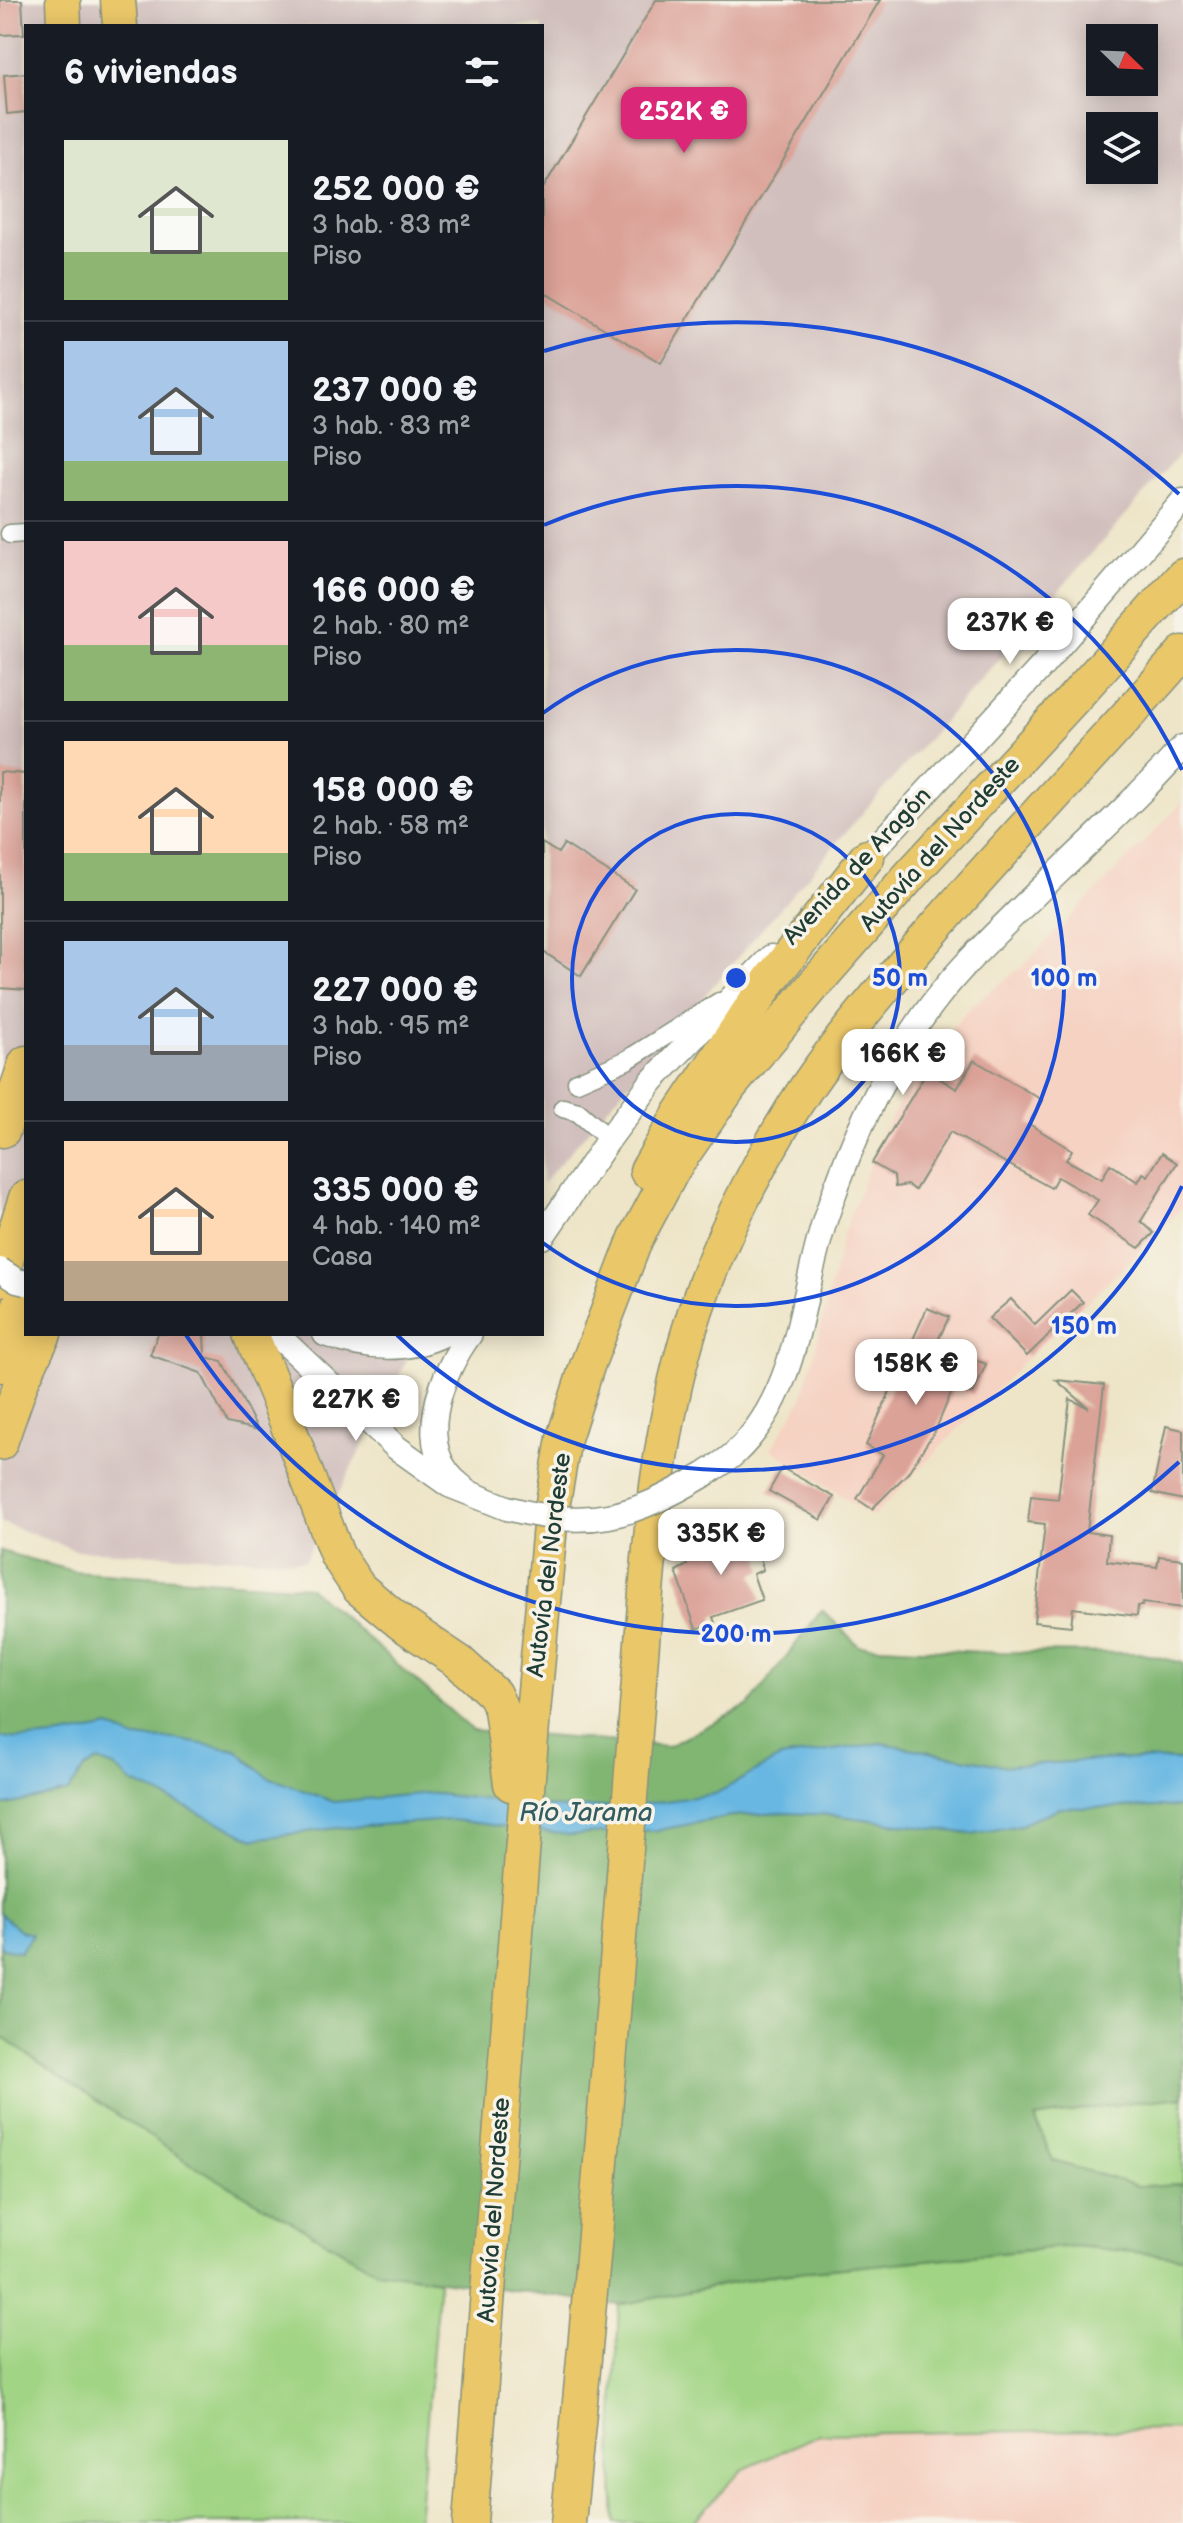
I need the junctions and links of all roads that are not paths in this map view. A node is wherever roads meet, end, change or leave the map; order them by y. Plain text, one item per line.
1 (63, 0) edge
2 (95, 0) edge
3 (118, 0) edge
4 (64, 24) edge
5 (97, 24) edge
6 (120, 24) edge
7 (1183, 501) edge
8 (1183, 576) edge
9 (1183, 653) edge
10 (1183, 747) edge
11 (867, 857) junction
12 (742, 988) junction
13 (24, 1070) edge
14 (577, 1082) dead end
15 (563, 1108) dead end
16 (11, 1121) edge
17 (609, 1139) junction
18 (24, 1204) edge
19 (544, 1234) edge
20 (0, 1270) edge
21 (0, 1279) edge
22 (24, 1284) edge
23 (24, 1291) edge
24 (43, 1336) edge
25 (252, 1336) edge
26 (278, 1336) edge
27 (333, 1336) edge
28 (440, 1336) edge
29 (469, 1336) edge
30 (0, 1365) edge
31 (587, 1366) junction
32 (0, 1443) edge
33 (473, 1494) junction
34 (517, 1711) junction
35 (581, 2392) junction
36 (470, 2523) edge
37 (568, 2523) edge
38 (591, 2523) edge

1 - 4 highway
2 - 5 highway
3 - 6 highway
7 - 11 street, Avenida de Aragón
8 - 31 highway, Autovía del Nordeste
9 - 35 highway
10 - 33 street, bridge
11 - 12 street, Avenida de Aragón
11 - 31 highway
12 - 14 street
12 - 17 street, Avenida de Aragón
13 - 16 highway
15 - 17 street
17 - 19 street, Avenida de Aragón
18 - 21 highway
20 - 22 street, bridge
23 - 30 highway
24 - 32 highway
25 - 34 highway
26 - 33 street
27 - 28 street
29 - 33 street
31 - 34 highway, Autovía del Nordeste
34 - 36 highway, Autovía del Nordeste
35 - 37 highway
35 - 38 highway

